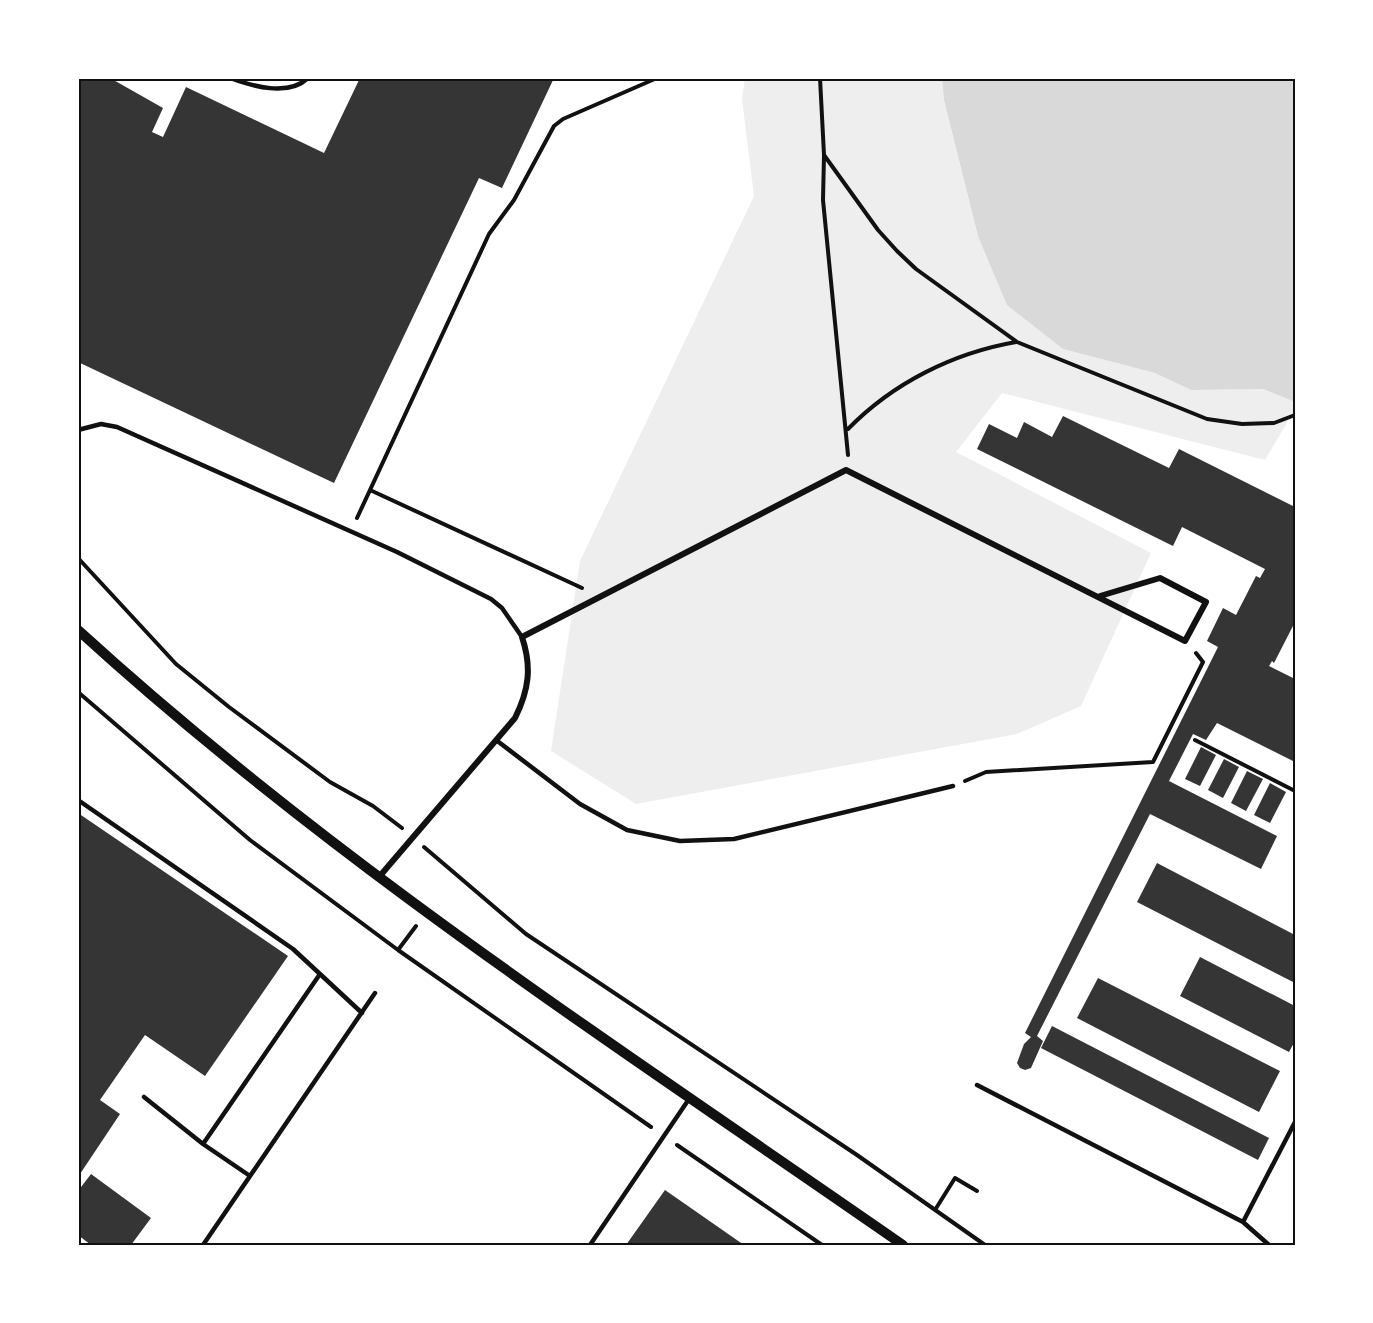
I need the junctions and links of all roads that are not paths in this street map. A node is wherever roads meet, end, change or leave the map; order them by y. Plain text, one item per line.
1 (231, 78) edge
2 (308, 78) edge
3 (78, 430) edge
4 (1100, 596) junction
5 (78, 630) edge
6 (522, 637) junction
7 (496, 740) junction
8 (953, 786) road end
9 (78, 800) edge
10 (379, 878) junction
11 (320, 974) junction
12 (375, 993) dead end
13 (362, 1012) junction
14 (977, 1084) dead end
15 (144, 1097) dead end
16 (690, 1097) junction
17 (1295, 1122) edge
18 (203, 1144) junction
19 (250, 1176) junction
20 (1243, 1222) junction
21 (203, 1245) edge
22 (590, 1245) edge
23 (903, 1245) edge
24 (1269, 1245) edge

1 - 2 lane
3 - 6 lane
4 - 4 street
4 - 6 street
5 - 10 street
6 - 7 street
7 - 8 lane
7 - 10 street
9 - 11 lane
10 - 16 street
11 - 13 lane
11 - 18 lane
12 - 13 lane
13 - 19 lane
14 - 20 lane
15 - 18 lane
16 - 22 lane
16 - 23 street
17 - 20 lane
18 - 19 lane
19 - 21 lane
20 - 24 lane

